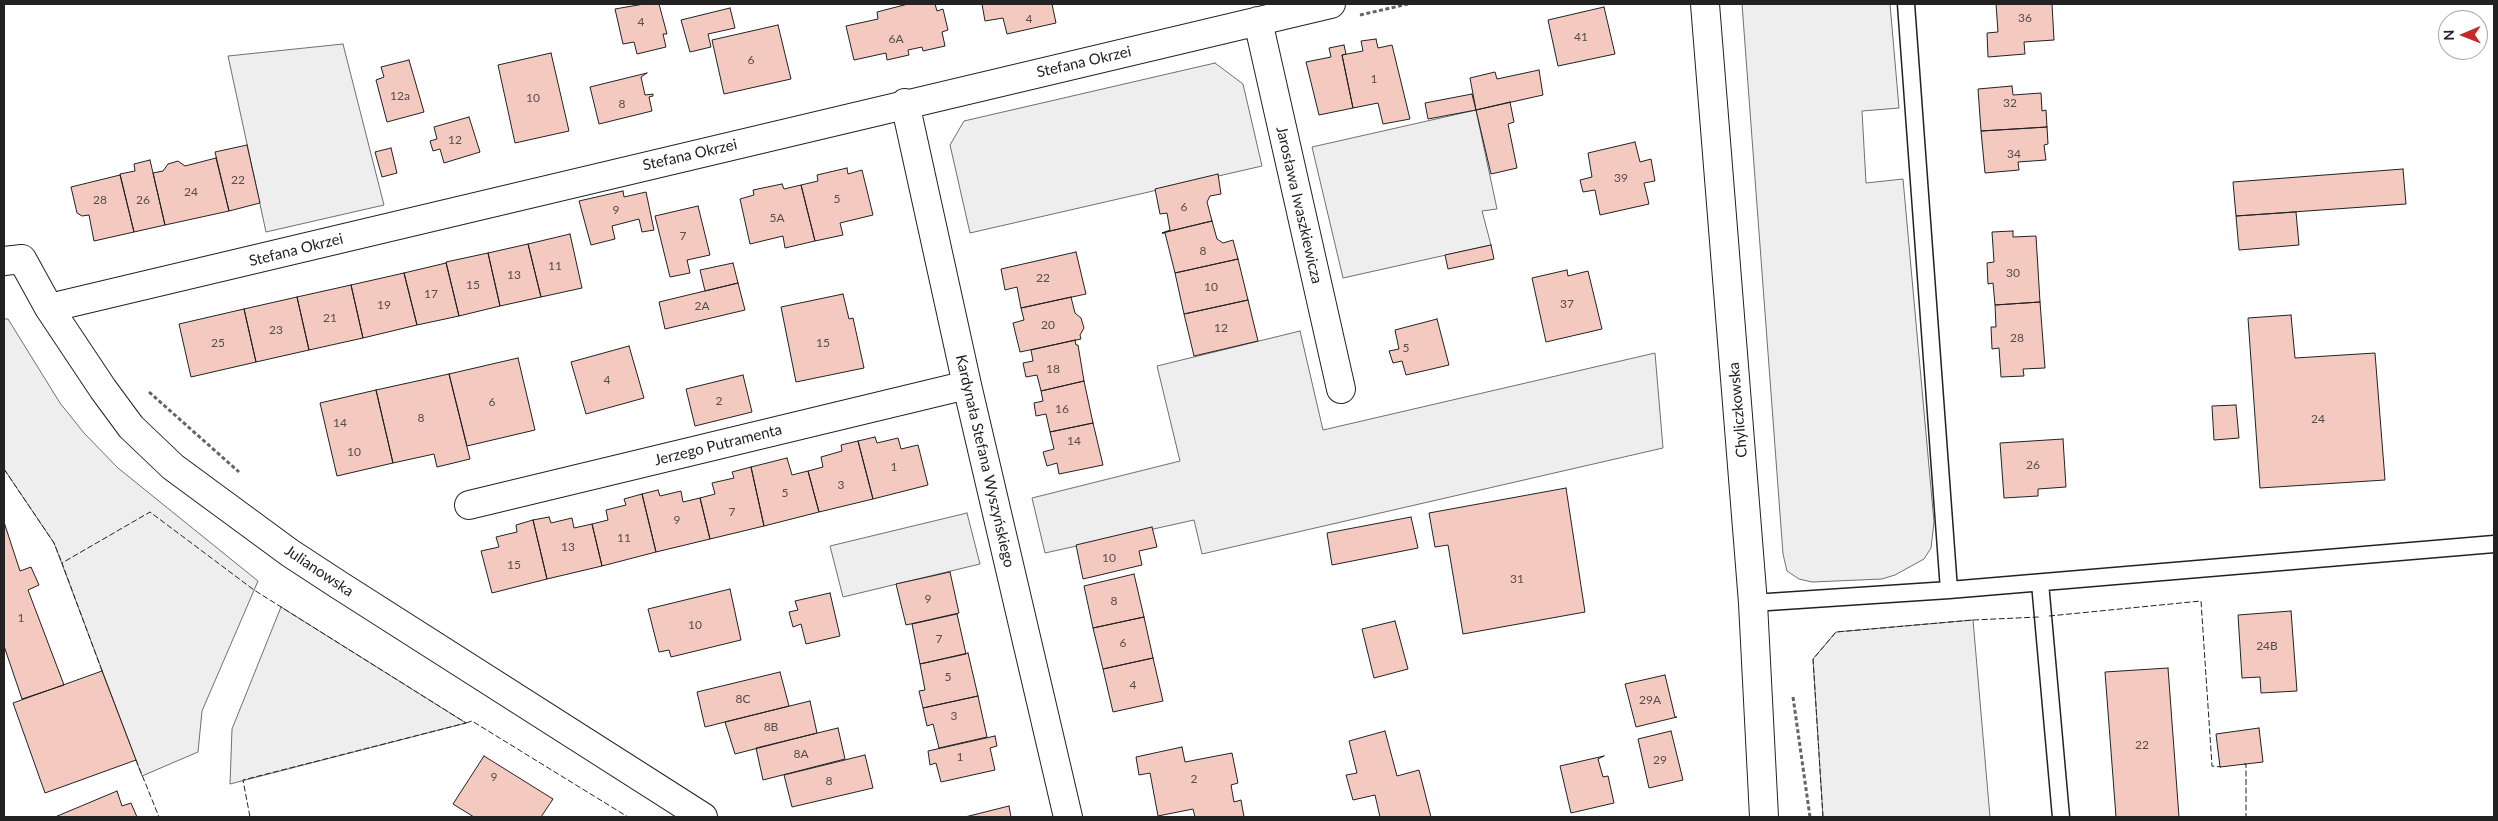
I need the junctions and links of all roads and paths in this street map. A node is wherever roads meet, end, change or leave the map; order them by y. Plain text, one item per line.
1 (1331, 4) edge
2 (1705, 4) edge
3 (1906, 4) edge
4 (1258, 21) junction
5 (905, 103) junction
6 (4, 262) edge
7 (49, 308) junction
8 (967, 385) junction
9 (145, 389) dead end
10 (1341, 389) dead end
11 (240, 473) dead end
12 (469, 505) dead end
13 (2494, 544) edge
14 (2040, 583) junction
15 (1949, 590) junction
16 (1753, 603) junction
17 (1792, 690) dead end
18 (1761, 815) edge
19 (703, 817) edge
20 (1068, 817) edge
21 (1810, 817) edge
22 (2061, 817) edge

1 - 4 street, Stefana Okrzei
2 - 16 street, Chyliczkowska
3 - 15 lane
4 - 5 street, Stefana Okrzei
4 - 10 street, Jarosława Iwaszkiewicza
5 - 7 street, Stefana Okrzei
5 - 8 street, Kardynała Stefana Wyszyńskiego
6 - 7 street, Julianowska
7 - 19 street, Julianowska
8 - 12 street, Jerzego Putramenta
8 - 20 street, Kardynała Stefana Wyszyńskiego
9 - 11 path
13 - 14 lane
14 - 15 lane
14 - 22 lane
15 - 16 lane
16 - 18 street, Chyliczkowska
17 - 21 path

